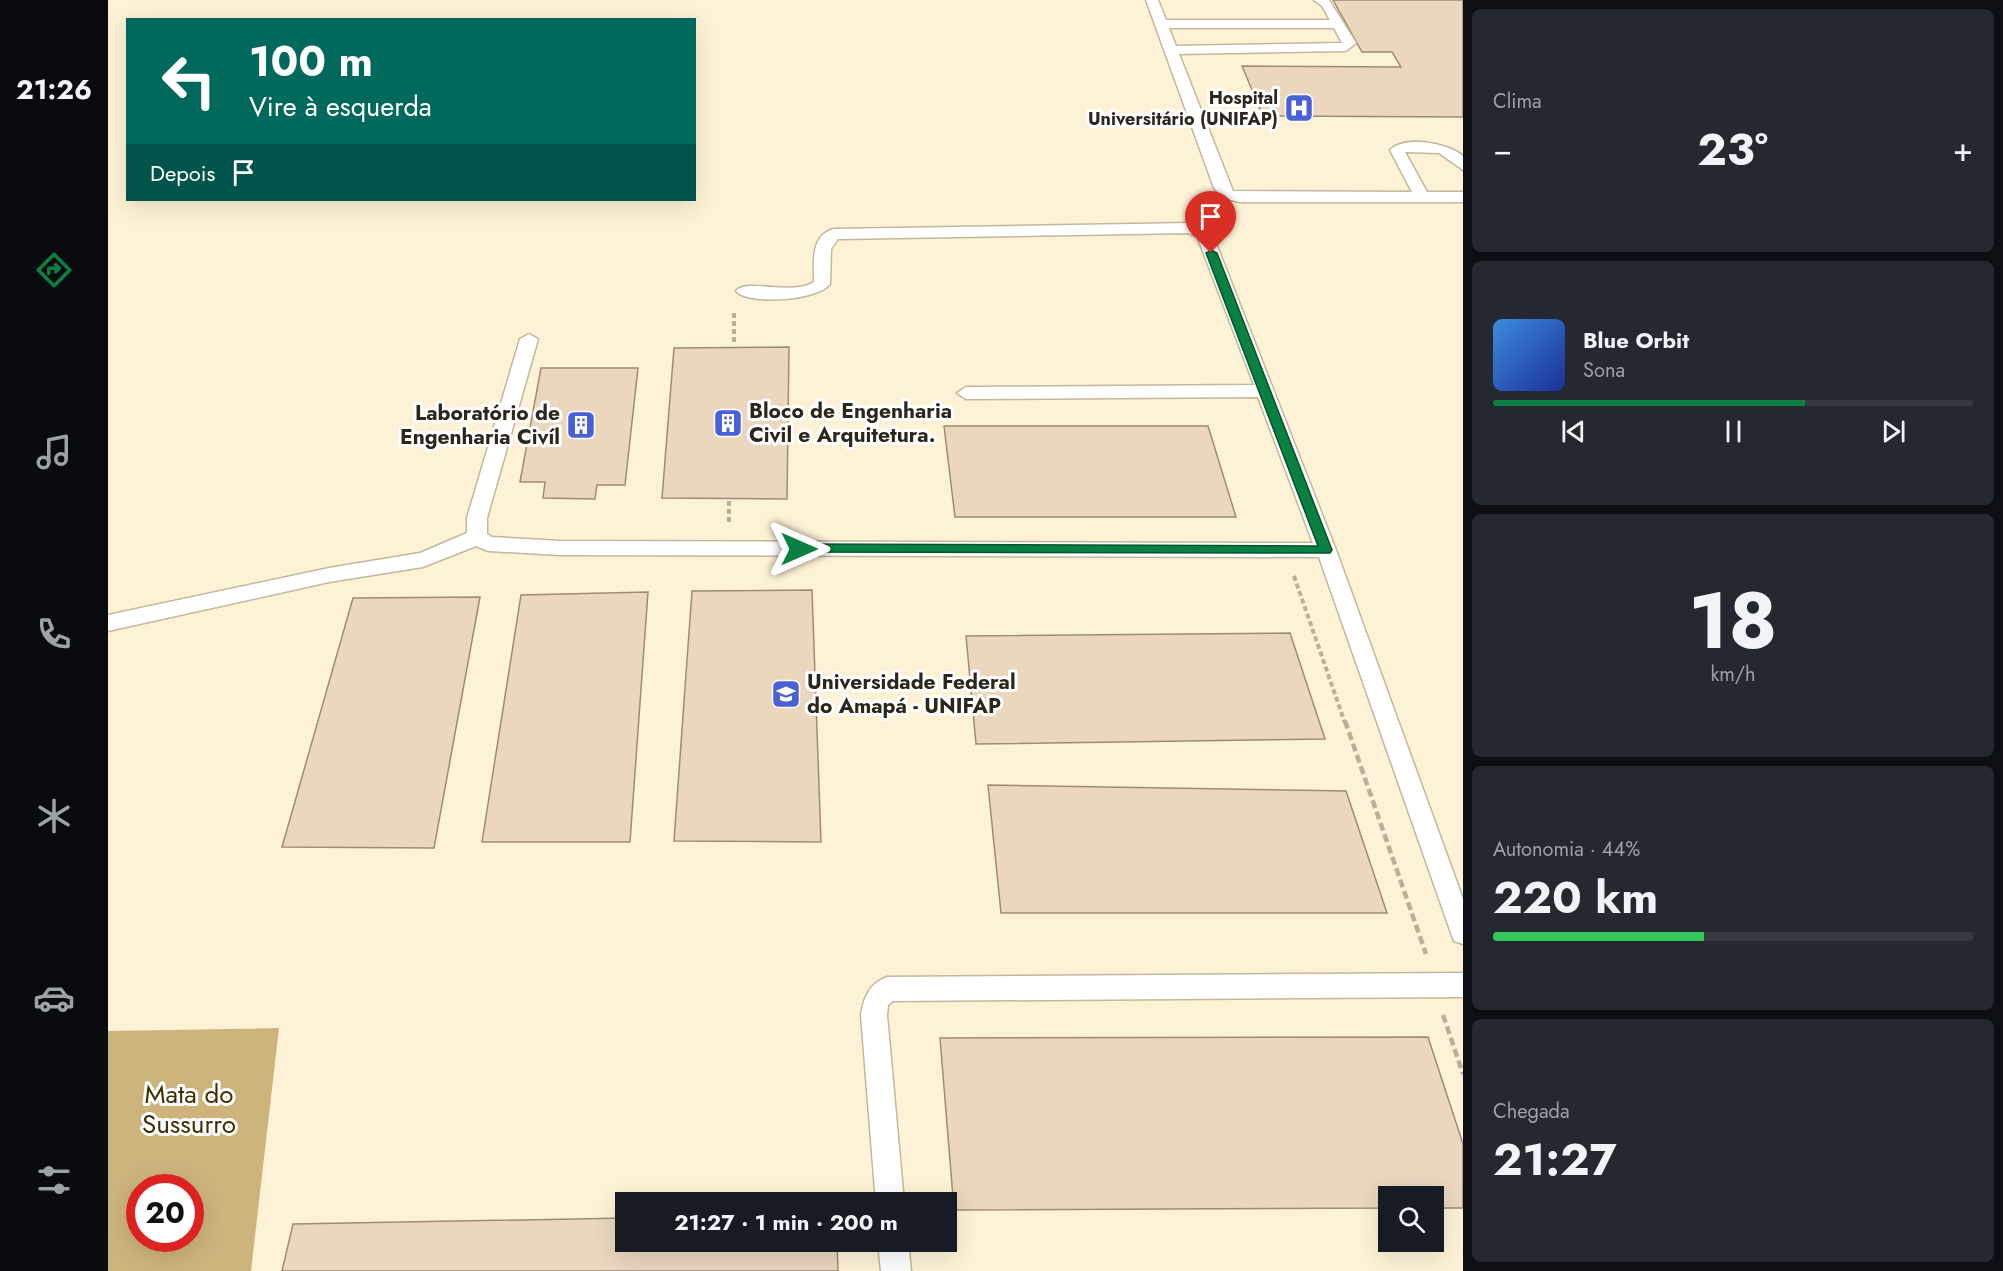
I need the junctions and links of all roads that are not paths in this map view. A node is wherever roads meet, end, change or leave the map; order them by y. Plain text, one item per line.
1 (1152, 0) edge
2 (1320, 0) edge
3 (1161, 24) junction
4 (1338, 24) junction
5 (1171, 50) junction
6 (1463, 166) edge
7 (1422, 197) junction
8 (1463, 197) edge
9 (744, 291) dead end
10 (529, 339) dead end
11 (1264, 391) junction
12 (966, 393) dead end
13 (477, 537) junction
14 (1326, 550) junction
15 (108, 623) edge
16 (1463, 933) edge
17 (1463, 985) edge
18 (889, 1192) edge
19 (894, 1252) edge
20 (896, 1271) edge

1 - 3 lane
2 - 4 lane
3 - 4 lane
3 - 5 lane
4 - 5 lane
5 - 7 lane
6 - 7 lane
7 - 8 lane
9 - 11 lane
10 - 13 lane
11 - 12 lane
11 - 14 lane
13 - 14 lane
13 - 15 lane
14 - 16 lane
17 - 18 lane
19 - 20 lane

